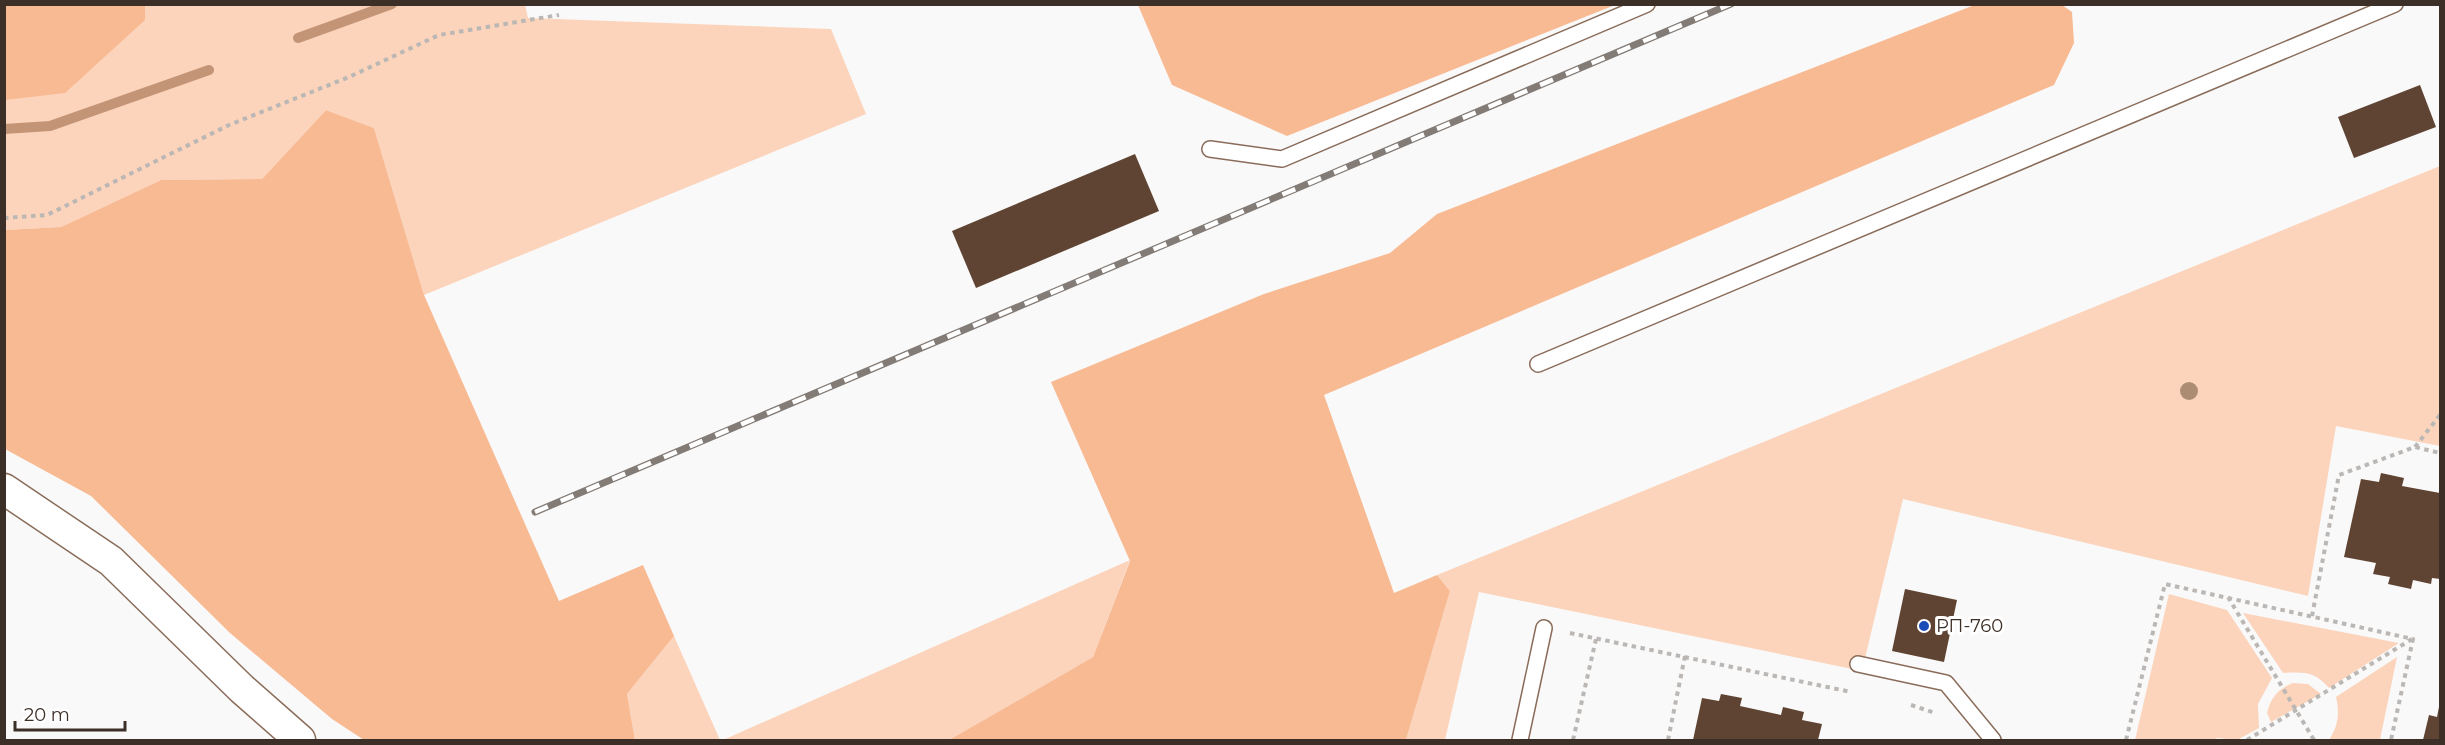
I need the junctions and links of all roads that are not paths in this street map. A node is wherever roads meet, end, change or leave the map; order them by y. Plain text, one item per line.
1 (1647, 4) edge
2 (2395, 4) edge
3 (1210, 150) dead end
4 (1538, 364) dead end
5 (4, 489) edge
6 (1544, 628) road end
7 (1858, 664) dead end
8 (1993, 740) edge
9 (300, 741) edge
10 (1520, 741) edge

1 - 3 lane
2 - 4 lane
5 - 9 street
6 - 10 lane
7 - 8 lane

